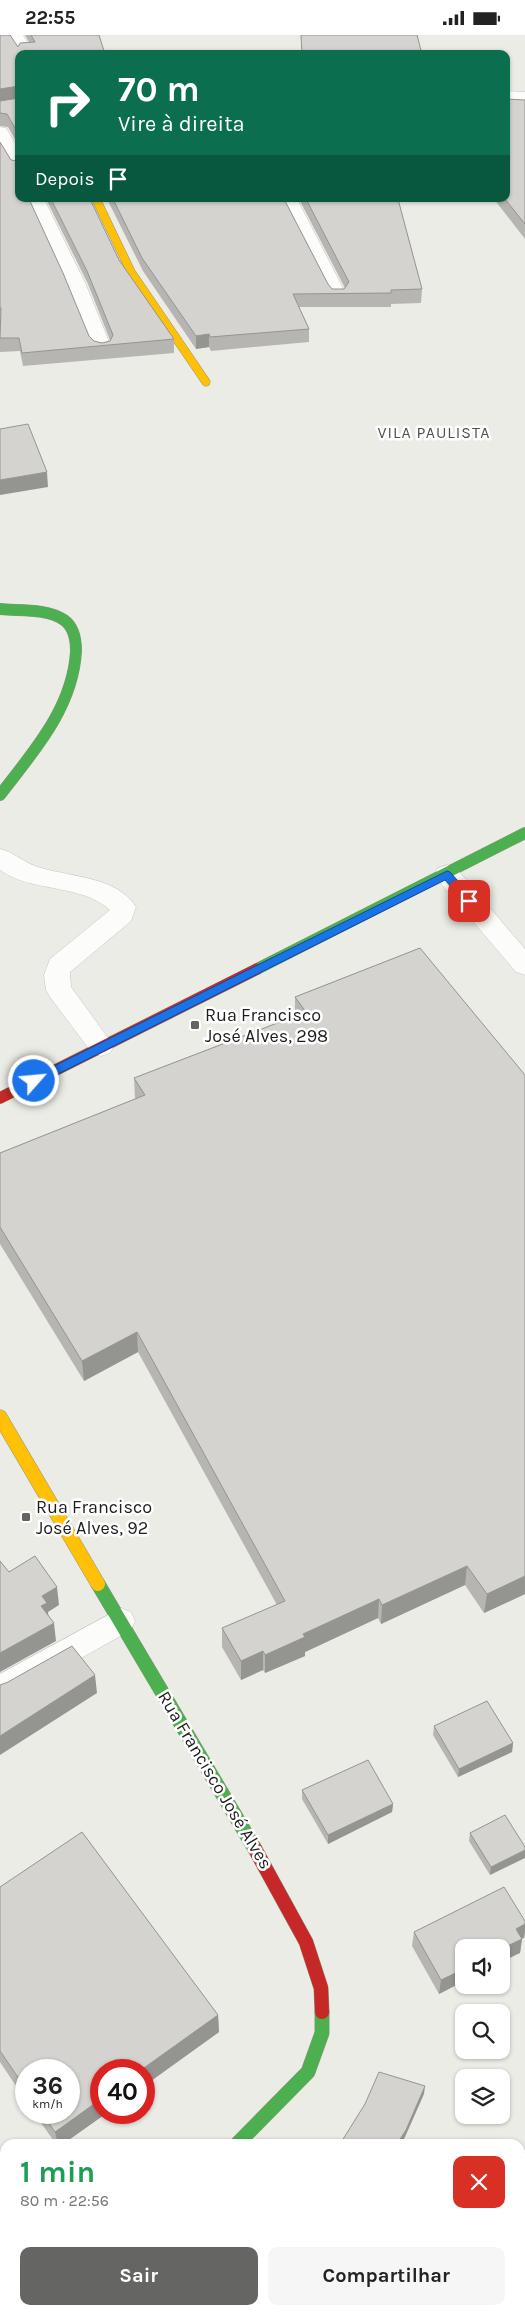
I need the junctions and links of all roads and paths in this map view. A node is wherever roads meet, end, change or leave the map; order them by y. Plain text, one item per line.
1 (14, 35) edge
2 (23, 50) edge
3 (510, 96) edge
4 (525, 97) edge
5 (0, 132) edge
6 (15, 160) edge
7 (36, 202) edge
8 (97, 202) edge
9 (290, 202) edge
10 (338, 296) edge
11 (102, 349) edge
12 (206, 383) dead end
13 (0, 609) edge
14 (0, 795) edge
15 (525, 833) edge
16 (0, 857) edge
17 (447, 875) junction
18 (525, 966) edge
19 (102, 1046) junction
20 (0, 1098) edge
21 (0, 1417) edge
22 (121, 1621) junction
23 (0, 1689) edge
24 (242, 2139) edge

1 - 2 street
3 - 4 street
5 - 6 street
7 - 11 street
8 - 12 street
9 - 10 lane
13 - 14 street
15 - 17 street
16 - 19 street
17 - 18 street
17 - 19 street
19 - 20 street
21 - 22 street, Rua Francisco José Alves
22 - 23 lane
22 - 24 street, Rua Francisco José Alves

